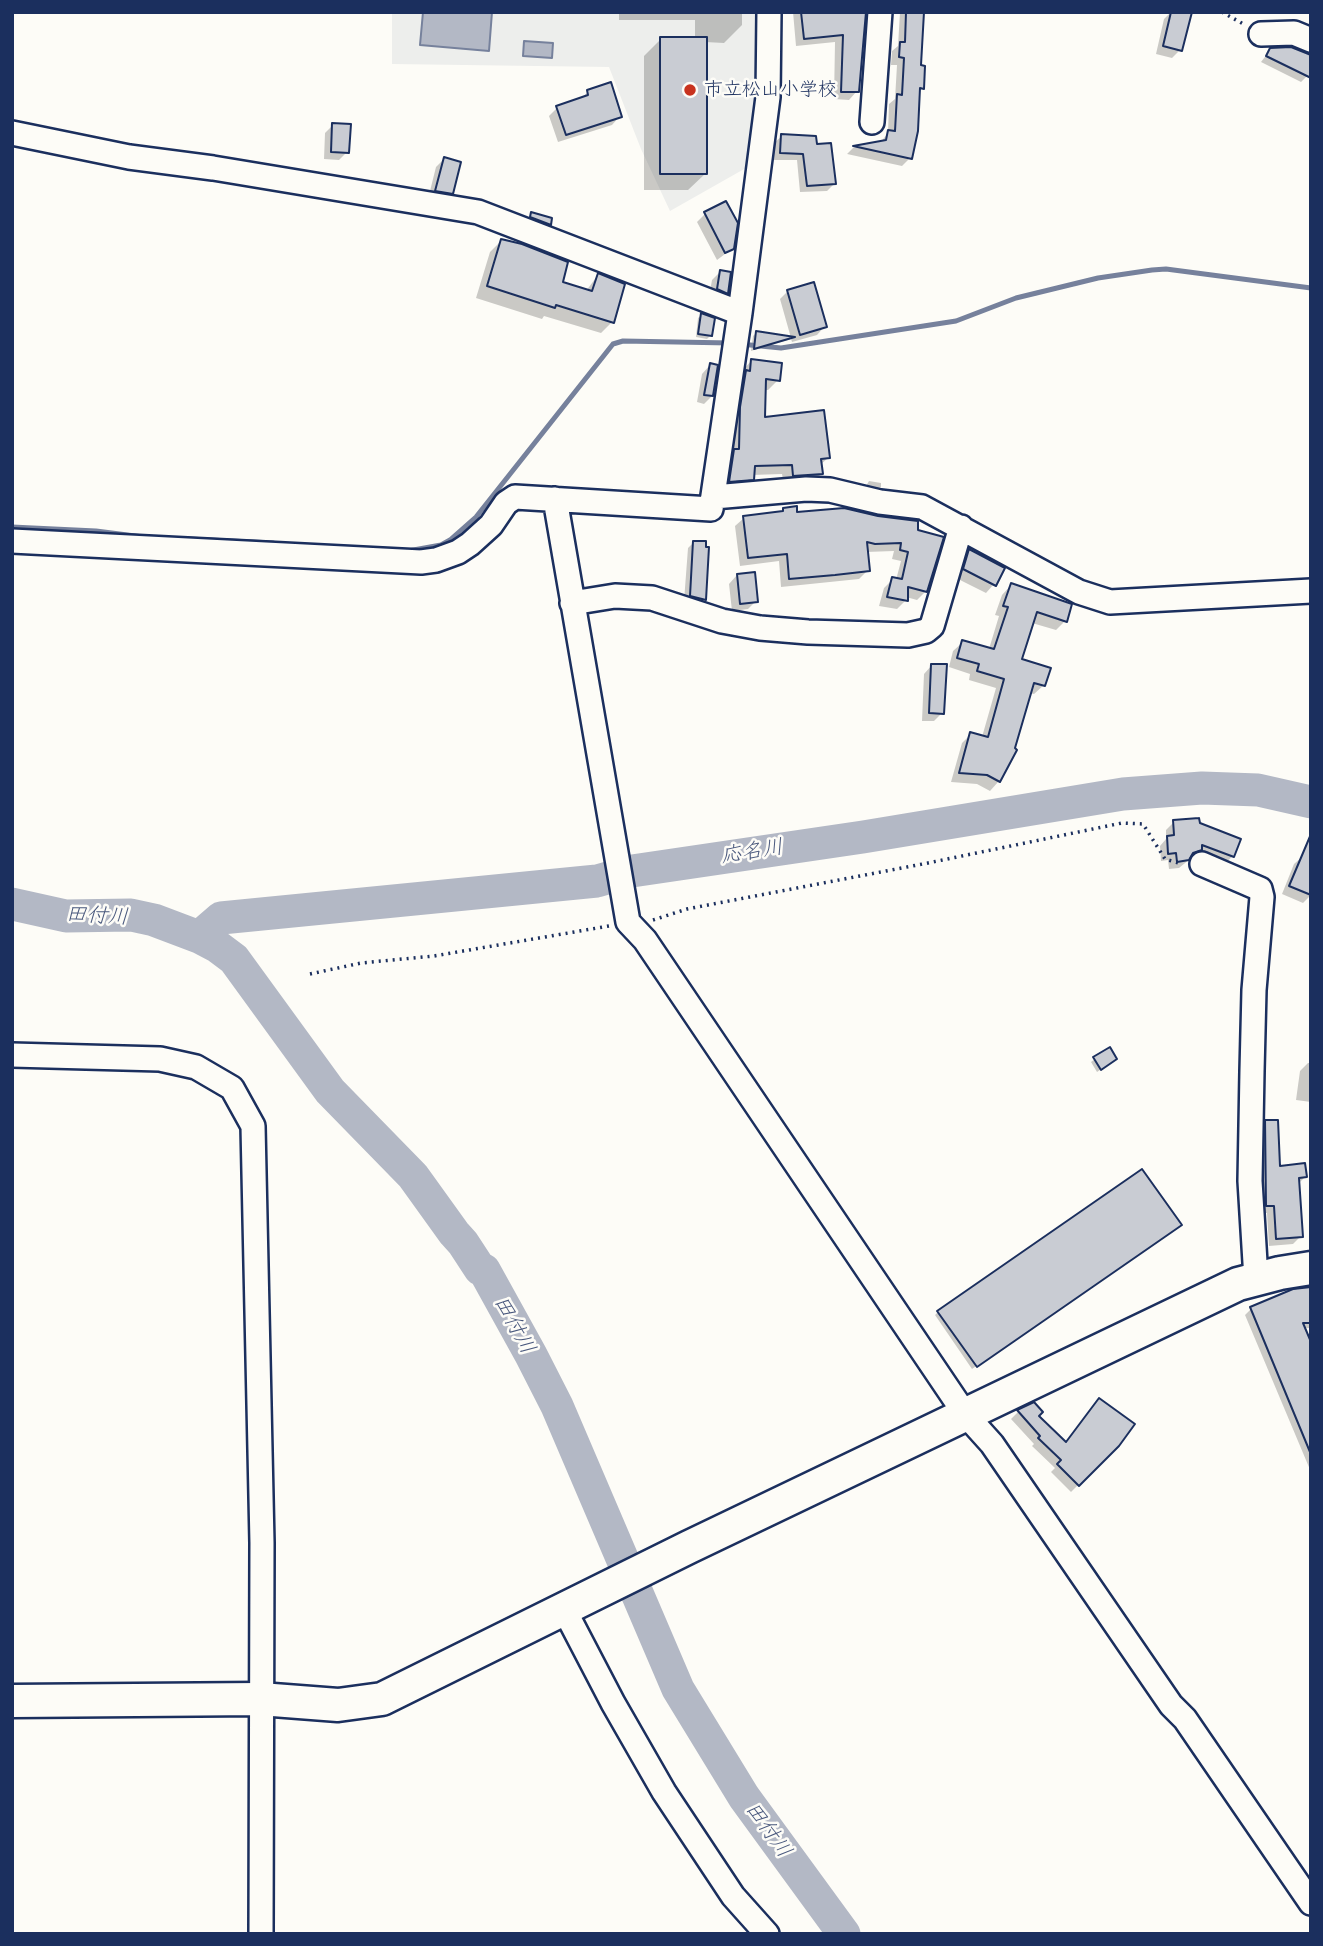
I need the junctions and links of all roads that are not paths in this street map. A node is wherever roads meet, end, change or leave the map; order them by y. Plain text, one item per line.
1 (769, 12) edge
2 (880, 12) edge
3 (1261, 34) road end
4 (1311, 40) edge
5 (872, 122) dead end
6 (12, 133) edge
7 (740, 313) junction
8 (714, 497) junction
9 (555, 499) junction
10 (961, 527) junction
11 (12, 541) edge
12 (1311, 591) edge
13 (572, 603) junction
14 (1202, 864) road end
15 (12, 1055) edge
16 (1311, 1268) edge
17 (1256, 1279) junction
18 (965, 1414) junction
19 (577, 1602) junction
20 (260, 1699) junction
21 (12, 1701) edge
22 (1311, 1903) edge
23 (261, 1934) edge
24 (767, 1934) edge

1 - 7 street
2 - 5 street
3 - 4 street
6 - 7 street
7 - 8 street
8 - 9 street
8 - 10 street
9 - 11 street
9 - 13 street
10 - 12 street
10 - 13 street
13 - 18 street
14 - 17 street
15 - 20 street
16 - 17 street
17 - 18 street
18 - 19 street
18 - 22 street
19 - 20 street
19 - 24 street
20 - 21 street
20 - 23 street

